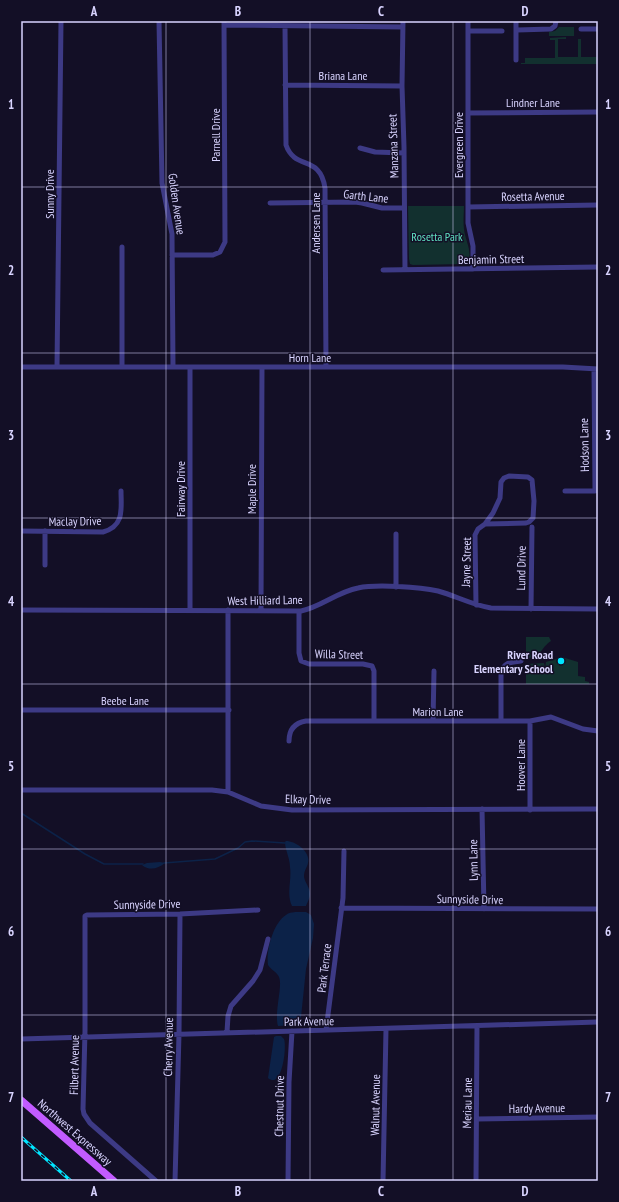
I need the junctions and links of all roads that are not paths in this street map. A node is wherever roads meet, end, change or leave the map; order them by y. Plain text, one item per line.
1 (61, 21) edge
2 (159, 21) edge
3 (403, 21) edge
4 (468, 21) edge
5 (516, 21) edge
6 (556, 21) edge
7 (224, 23) edge
8 (285, 26) junction
9 (403, 27) junction
10 (598, 28) edge
11 (581, 29) dead end
12 (516, 30) junction
13 (468, 31) junction
14 (502, 31) dead end
15 (516, 60) dead end
16 (285, 85) junction
17 (402, 86) junction
18 (598, 112) edge
19 (468, 113) junction
20 (360, 148) dead end
21 (404, 153) junction
22 (270, 203) dead end
23 (325, 203) junction
24 (598, 205) edge
25 (468, 207) junction
26 (404, 208) junction
27 (122, 247) dead end
28 (172, 255) junction
29 (598, 267) edge
30 (473, 269) junction
31 (383, 270) dead end
32 (405, 270) junction
33 (173, 366) junction
34 (21, 367) edge
35 (57, 367) junction
36 (122, 367) junction
37 (190, 367) junction
38 (262, 367) junction
39 (326, 367) junction
40 (596, 369) edge
41 (121, 491) dead end
42 (565, 491) dead end
43 (486, 524) junction
44 (532, 528) dead end
45 (21, 531) edge
46 (45, 531) junction
47 (396, 534) dead end
48 (45, 565) dead end
49 (396, 587) junction
50 (476, 605) junction
51 (531, 609) junction
52 (598, 609) edge
53 (21, 610) edge
54 (190, 610) junction
55 (228, 610) junction
56 (261, 611) junction
57 (299, 611) junction
58 (521, 661) dead end
59 (434, 672) dead end
60 (21, 710) edge
61 (229, 710) junction
62 (530, 720) junction
63 (374, 721) junction
64 (501, 721) junction
65 (433, 722) junction
66 (598, 731) edge
67 (289, 741) dead end
68 (21, 790) edge
69 (228, 792) junction
70 (598, 809) edge
71 (482, 810) junction
72 (530, 810) junction
73 (344, 851) dead end
74 (341, 908) junction
75 (484, 909) junction
76 (598, 909) edge
77 (258, 910) dead end
78 (180, 914) junction
79 (85, 917) joint
80 (268, 939) dead end
81 (598, 1022) edge
82 (477, 1026) junction
83 (386, 1029) junction
84 (326, 1030) junction
85 (292, 1031) junction
86 (227, 1032) junction
87 (179, 1034) junction
88 (85, 1037) junction
89 (21, 1039) edge
90 (21, 1100) edge
91 (598, 1118) edge
92 (477, 1119) junction
93 (114, 1181) edge
94 (156, 1181) edge
95 (176, 1181) edge
96 (288, 1181) edge
97 (384, 1181) edge
98 (476, 1181) edge

1 - 35 street, Sunny Drive
2 - 28 street, Golden Avenue
3 - 9 street, Manzana Street
4 - 13 street, Evergreen Drive
5 - 12 street
6 - 12 street
7 - 8 street
7 - 28 street, Parnell Drive
8 - 9 street
8 - 16 street, Andersen Lane
9 - 17 street, Manzana Street
10 - 11 street
12 - 15 street
13 - 14 street
13 - 19 street, Evergreen Drive
16 - 17 street, Briana Lane
16 - 23 street, Andersen Lane
17 - 21 street, Manzana Street
18 - 19 street, Lindner Lane
19 - 25 street, Evergreen Drive
20 - 21 street
21 - 26 street, Manzana Street
22 - 23 street, Garth Lane
23 - 26 street, Garth Lane
23 - 39 street, Andersen Lane
24 - 25 street, Rosetta Avenue
25 - 30 street, Evergreen Drive
26 - 32 street, Manzana Street
27 - 36 street
28 - 33 street, Golden Avenue
29 - 30 street, Benjamin Street
30 - 32 street, Benjamin Street
31 - 32 street, Benjamin Street
33 - 36 street, Horn Lane
33 - 37 street, Horn Lane
34 - 35 street, Horn Lane
35 - 36 street, Horn Lane
37 - 38 street, Horn Lane
37 - 54 street, Fairway Drive
38 - 39 street, Horn Lane
38 - 56 street, Maple Drive
39 - 40 street, Horn Lane
40 - 42 street, Hodson Lane
41 - 46 street, Maclay Drive
43 - 43 street, Jayne Street
43 - 50 street, Jayne Street
44 - 51 street, Lund Drive
45 - 46 street, Maclay Drive
46 - 48 street
47 - 49 street
49 - 50 street, West Hilliard Lane
49 - 57 street, West Hilliard Lane
50 - 51 street, West Hilliard Lane
51 - 52 street, West Hilliard Lane
53 - 54 street, West Hilliard Lane
54 - 55 street, West Hilliard Lane
55 - 56 street, West Hilliard Lane
55 - 61 street
56 - 57 street, West Hilliard Lane
57 - 63 street, Willa Street
58 - 64 street
59 - 65 street
60 - 61 street, Beebe Lane
61 - 69 street
62 - 64 street, Marion Lane
62 - 66 street, Marion Lane
62 - 72 street, Hoover Lane
63 - 65 street, Marion Lane
63 - 67 street, Marion Lane
64 - 65 street, Marion Lane
68 - 69 street, Elkay Drive
69 - 71 street, Elkay Drive
70 - 72 street, Elkay Drive
71 - 72 street, Elkay Drive
71 - 75 street, Lynn Lane
73 - 74 street, Park Terrace
74 - 75 street, Sunnyside Drive
74 - 84 street, Park Terrace
75 - 76 street, Sunnyside Drive
77 - 78 street, Sunnyside Drive
78 - 79 street, Sunnyside Drive
78 - 87 street, Cherry Avenue
79 - 88 street, Filbert Avenue
80 - 86 street
81 - 82 street, Park Avenue
82 - 83 street, Park Avenue
82 - 92 street, Meriau Lane
83 - 84 street, Park Avenue
83 - 97 street, Walnut Avenue
84 - 85 street, Park Avenue
85 - 86 street, Park Avenue
85 - 96 street, Chestnut Drive
86 - 87 street, Park Avenue
87 - 88 street, Park Avenue
87 - 95 street, Cherry Avenue
88 - 89 street, Park Avenue
88 - 94 street, Filbert Avenue
90 - 93 main road, Northwest Expressway
91 - 92 street, Hardy Avenue
92 - 98 street, Meriau Lane

